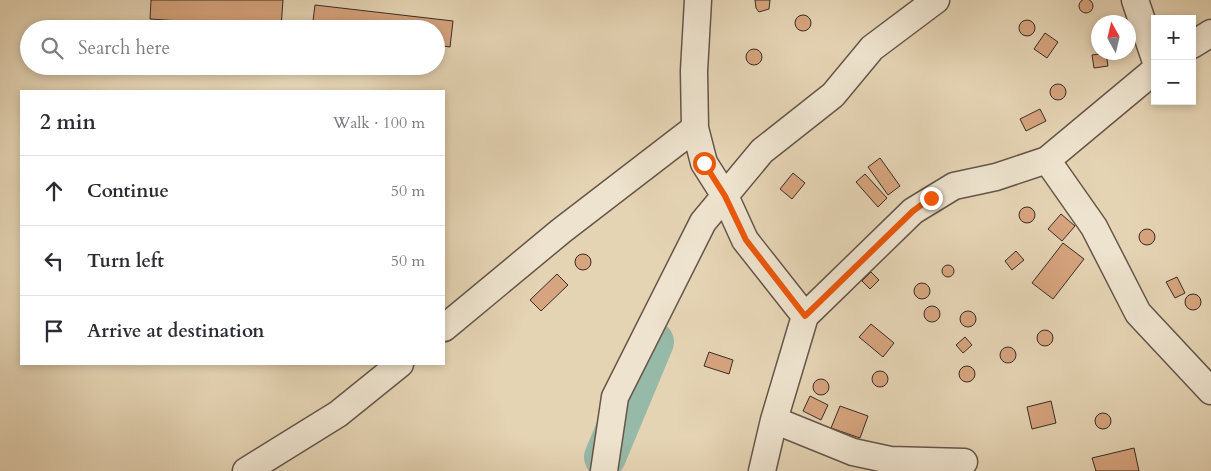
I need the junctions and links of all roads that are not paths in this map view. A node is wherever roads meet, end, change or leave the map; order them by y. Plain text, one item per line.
1 (698, 0) edge
2 (936, 0) edge
3 (1134, 0) edge
4 (1211, 32) edge
5 (1196, 42) edge
6 (1151, 48) edge
7 (1151, 73) edge
8 (695, 128) junction
9 (1047, 160) junction
10 (725, 196) junction
11 (805, 316) junction
12 (445, 327) edge
13 (399, 365) edge
14 (1207, 379) edge
15 (774, 420) junction
16 (964, 462) dead end
17 (246, 471) edge
18 (604, 471) edge
19 (762, 471) edge

1 - 8 street
2 - 10 street
3 - 6 street
4 - 5 street
7 - 9 street
8 - 10 street
8 - 12 street
9 - 11 street
9 - 14 street
10 - 11 street
10 - 18 street
11 - 15 street
13 - 17 street
15 - 16 street
15 - 19 street

